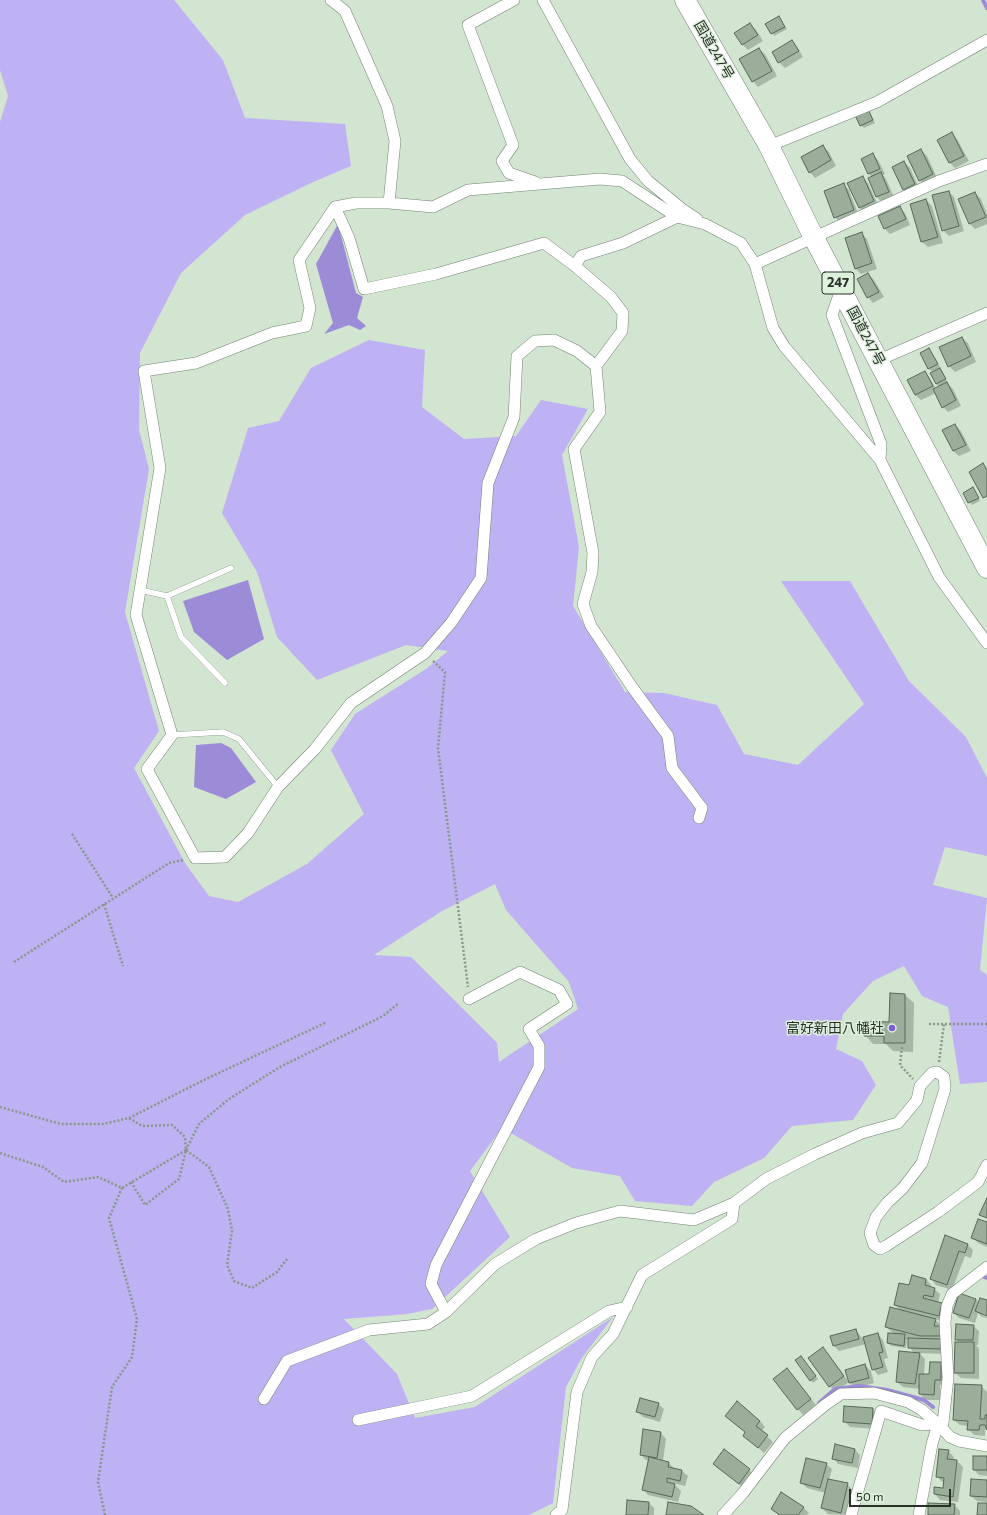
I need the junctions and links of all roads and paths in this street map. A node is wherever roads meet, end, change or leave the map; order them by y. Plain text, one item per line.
1 (331, 0) edge
2 (514, 0) edge
3 (543, 0) edge
4 (685, 0) edge
5 (987, 40) edge
6 (769, 146) junction
7 (987, 164) edge
8 (539, 184) junction
9 (389, 203) junction
10 (335, 207) junction
11 (677, 217) junction
12 (705, 224) junction
13 (814, 238) junction
14 (755, 264) junction
15 (575, 266) junction
16 (841, 289) junction
17 (987, 313) edge
18 (879, 360) junction
19 (596, 366) junction
20 (880, 460) junction
21 (231, 568) dead end
22 (987, 568) edge
23 (140, 590) junction
24 (167, 596) junction
25 (987, 643) edge
26 (425, 653) junction
27 (225, 683) dead end
28 (172, 735) junction
29 (278, 787) junction
30 (699, 818) dead end
31 (72, 834) dead end
32 (195, 858) junction
33 (113, 898) junction
34 (104, 904) junction
35 (14, 962) dead end
36 (123, 966) dead end
37 (469, 999) joint
38 (399, 1003) dead end
39 (327, 1022) dead end
40 (929, 1024) dead end
41 (944, 1024) junction
42 (987, 1024) edge
43 (902, 1047) dead end
44 (937, 1072) junction
45 (920, 1086) junction
46 (0, 1107) edge
47 (129, 1118) junction
48 (186, 1150) junction
49 (0, 1153) edge
50 (987, 1164) edge
51 (131, 1182) junction
52 (122, 1188) junction
53 (734, 1203) junction
54 (287, 1258) dead end
55 (987, 1267) edge
56 (627, 1307) junction
57 (446, 1312) junction
58 (264, 1399) dead end
59 (358, 1420) dead end
60 (938, 1424) junction
61 (987, 1446) edge
62 (105, 1515) edge
63 (556, 1515) edge
64 (723, 1515) edge
65 (851, 1515) edge
66 (919, 1515) edge

1 - 9 street
2 - 8 street
3 - 12 street
4 - 6 highway, 国道247号 / 247
5 - 6 street
6 - 13 highway, 国道247号 / 247
7 - 13 street
8 - 9 street
8 - 11 street
9 - 10 street
10 - 15 street
10 - 23 street
11 - 12 street
11 - 15 street
12 - 14 street
13 - 14 street
13 - 16 highway, 国道247号 / 247
14 - 20 street
15 - 19 street
16 - 18 highway, 国道247号 / 247
16 - 20 street
17 - 18 street
18 - 22 highway, 国道247号 / 247
19 - 26 street
19 - 30 street
20 - 25 street
21 - 24 lane
23 - 24 lane
23 - 28 street
24 - 27 lane
26 - 29 street
26 - 37 path
28 - 29 lane
28 - 32 street
29 - 32 street
31 - 33 path
32 - 33 path
33 - 34 path
34 - 35 path
34 - 36 path
37 - 57 street
38 - 48 path
39 - 47 path
40 - 41 path
41 - 42 path
41 - 44 path
43 - 45 path
44 - 45 street
44 - 50 street
45 - 53 street
46 - 47 path
47 - 48 path
48 - 51 path
48 - 51 path
48 - 54 path
49 - 52 path
51 - 52 path
52 - 62 path
53 - 56 street
53 - 57 street
55 - 60 street
56 - 59 street
56 - 63 street
57 - 58 street
60 - 61 street
60 - 64 street
60 - 65 street
60 - 66 street

